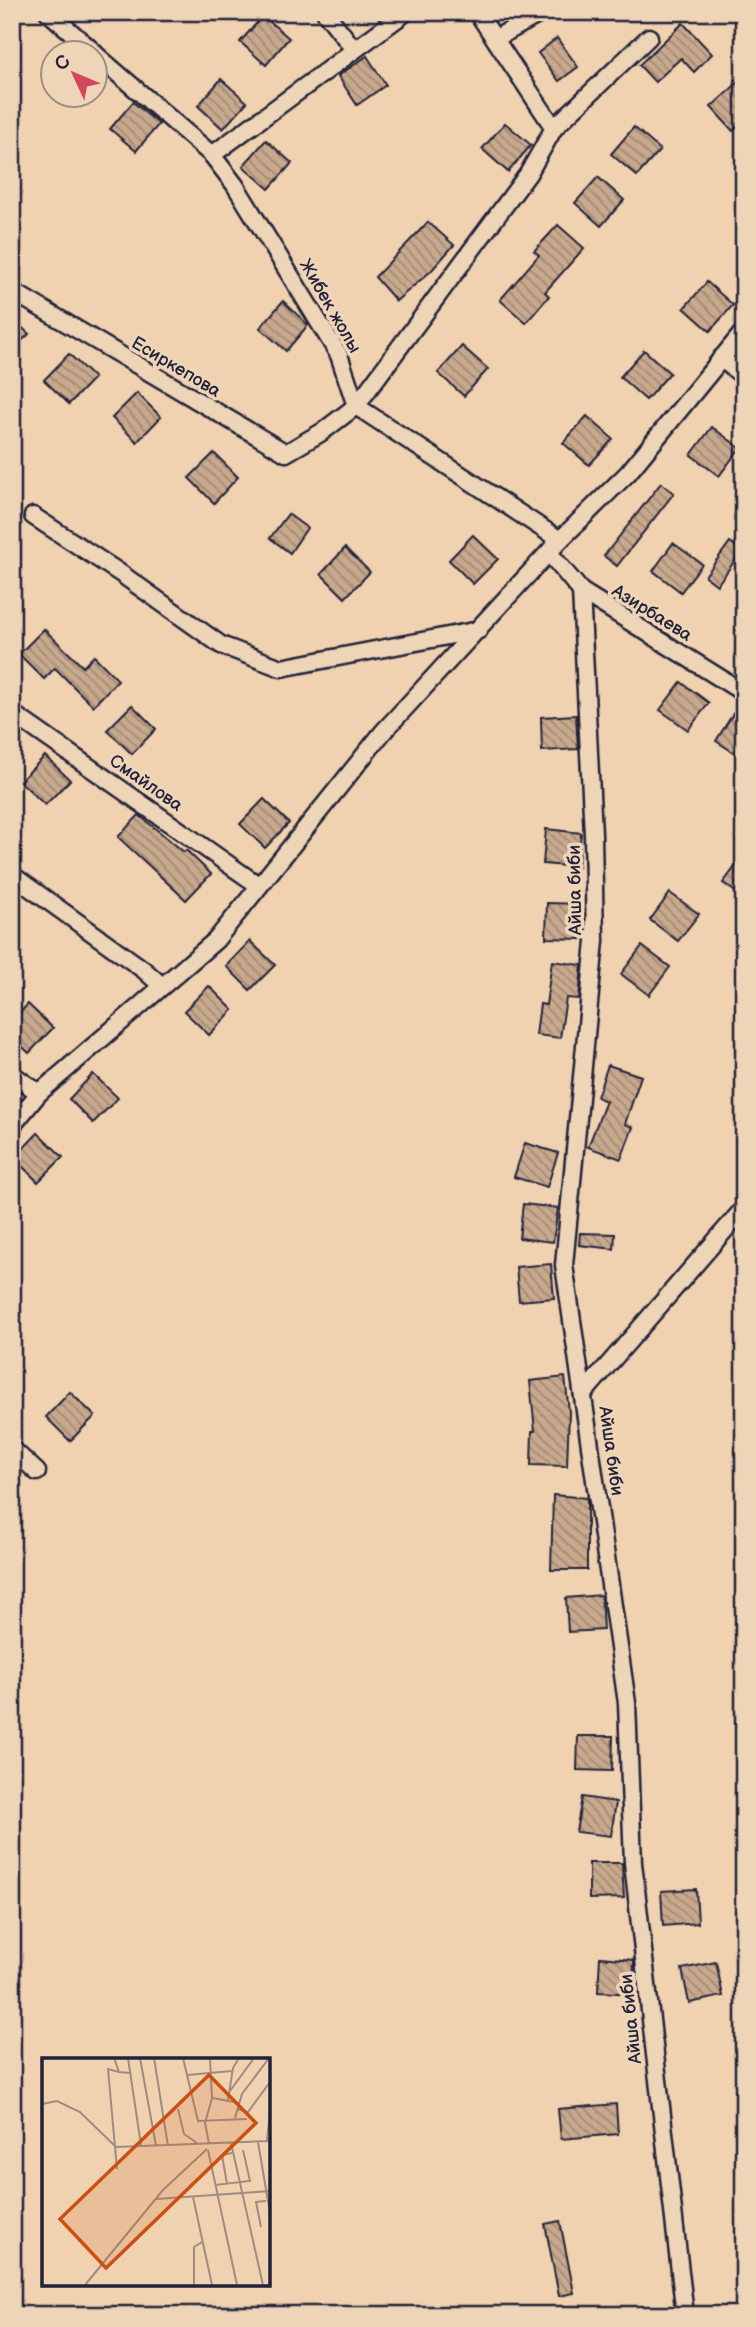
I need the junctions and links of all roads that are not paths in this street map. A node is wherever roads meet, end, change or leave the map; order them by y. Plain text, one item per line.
1 (47, 12) edge
2 (325, 12) edge
3 (406, 12) edge
4 (477, 12) edge
5 (543, 12) edge
6 (649, 37) dead end
7 (77, 38) edge
8 (496, 38) junction
9 (354, 48) junction
10 (108, 65) edge
11 (554, 128) junction
12 (212, 155) junction
13 (12, 291) edge
14 (744, 331) edge
15 (721, 358) junction
16 (744, 377) edge
17 (356, 406) junction
18 (33, 516) dead end
19 (555, 547) junction
20 (582, 591) junction
21 (478, 630) junction
22 (744, 693) edge
23 (12, 713) edge
24 (12, 875) edge
25 (258, 885) junction
26 (162, 986) junction
27 (12, 1074) edge
28 (39, 1093) junction
29 (12, 1126) edge
30 (744, 1208) edge
31 (583, 1394) junction
32 (12, 1448) edge
33 (37, 1472) dead end
34 (685, 2315) edge

1 - 7 street, Жибек жолы
2 - 9 street
3 - 9 street
4 - 8 street
5 - 8 street
6 - 11 street
8 - 11 street
9 - 12 street
10 - 12 street, Жибек жолы
11 - 17 street
12 - 17 street, Жибек жолы
13 - 17 street, Есиркепова
14 - 15 street
15 - 16 street
15 - 19 street
17 - 19 street
18 - 21 street
19 - 20 street, Азирбаева
19 - 21 street
20 - 22 street, Азирбаева
20 - 31 street, Айша биби
21 - 25 street
23 - 25 street, Смайлова
24 - 26 street
25 - 26 street
26 - 28 street
27 - 28 street
28 - 29 street
30 - 31 street
31 - 34 street, Айша биби
32 - 33 street

